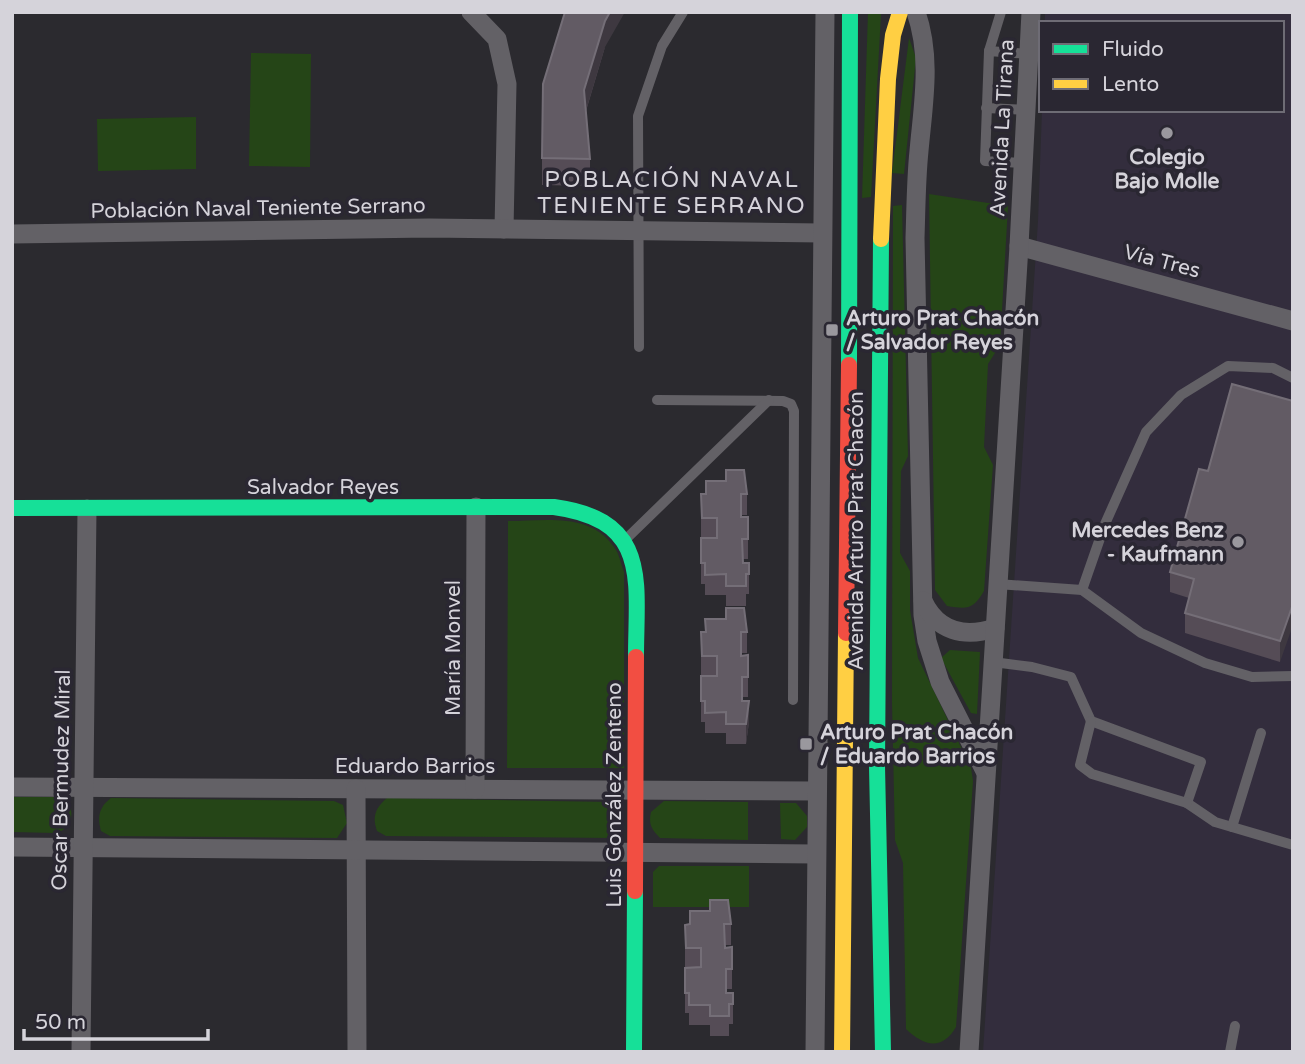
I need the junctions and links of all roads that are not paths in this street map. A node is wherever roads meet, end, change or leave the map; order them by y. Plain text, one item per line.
1 (471, 12) edge
2 (683, 12) edge
3 (824, 12) edge
4 (850, 12) edge
5 (900, 12) edge
6 (916, 12) edge
7 (1001, 12) edge
8 (1031, 12) edge
9 (989, 51) junction
10 (1028, 54) junction
11 (986, 108) junction
12 (1026, 110) junction
13 (1023, 163) junction
14 (504, 229) junction
15 (638, 230) junction
16 (822, 233) junction
17 (12, 234) edge
18 (1019, 246) junction
19 (1293, 321) edge
20 (639, 347) dead end
21 (1293, 377) edge
22 (657, 400) dead end
23 (769, 400) junction
24 (476, 507) junction
25 (12, 508) edge
26 (87, 509) junction
27 (624, 540) junction
28 (997, 584) junction
29 (1082, 590) junction
30 (921, 598) junction
31 (995, 628) junction
32 (993, 662) junction
33 (1293, 676) edge
34 (793, 699) dead end
35 (1091, 721) junction
36 (1261, 733) dead end
37 (986, 772) junction
38 (12, 787) edge
39 (84, 788) junction
40 (356, 789) junction
41 (475, 789) junction
42 (635, 790) junction
43 (817, 791) junction
44 (1187, 803) junction
45 (1232, 827) junction
46 (1293, 845) edge
47 (12, 847) edge
48 (83, 848) junction
49 (356, 851) junction
50 (635, 853) junction
51 (816, 854) junction
52 (1235, 1026) dead end
53 (81, 1052) edge
54 (357, 1052) edge
55 (634, 1052) edge
56 (815, 1052) edge
57 (842, 1052) edge
58 (883, 1052) edge
59 (969, 1052) edge
60 (1230, 1052) edge

1 - 14 street
2 - 15 lane
3 - 16 street, Avenida Arturo Prat Chacón
4 - 57 main road, Avenida Arturo Prat Chacón
5 - 58 main road, Avenida Arturo Prat Chacón
6 - 30 street
7 - 9 lane
8 - 10 street, Avenida La Tirana
9 - 10 lane
9 - 11 lane
10 - 12 street, Avenida La Tirana
11 - 12 lane
11 - 13 lane
12 - 13 street, Avenida La Tirana
13 - 18 street, Avenida La Tirana
14 - 15 street, Población Naval Teniente Serrano
14 - 17 street, Población Naval Teniente Serrano
15 - 16 street, Población Naval Teniente Serrano
15 - 20 lane
16 - 43 street, Avenida Arturo Prat Chacón
18 - 19 street, Vía Tres
18 - 28 street
21 - 29 lane
22 - 23 lane
23 - 27 lane
23 - 34 lane
24 - 26 main road, Salvador Reyes
24 - 27 main road, Salvador Reyes
24 - 41 street, María Monvel
25 - 26 main road, Salvador Reyes
26 - 39 street, Oscar Bermudez Miral
27 - 42 main road, Luis González Zenteno
28 - 29 lane
28 - 31 street
29 - 33 lane
30 - 31 street
30 - 37 street
31 - 32 street
32 - 35 lane
32 - 37 street
35 - 44 lane
35 - 44 lane
36 - 45 lane
37 - 59 street
38 - 39 street, Eduardo Barrios
39 - 40 street, Eduardo Barrios
39 - 48 street, Oscar Bermudez Miral
40 - 41 street, Eduardo Barrios
40 - 49 street
41 - 42 street, Eduardo Barrios
42 - 43 street, Eduardo Barrios
42 - 50 main road, Luis González Zenteno
43 - 51 street, Avenida Arturo Prat Chacón
44 - 45 lane
45 - 46 lane
47 - 48 street
48 - 49 street
48 - 53 street, Oscar Bermudez Miral
49 - 50 street
49 - 54 street
50 - 51 street
50 - 55 main road, Luis González Zenteno
51 - 56 street, Avenida Arturo Prat Chacón
52 - 60 lane

